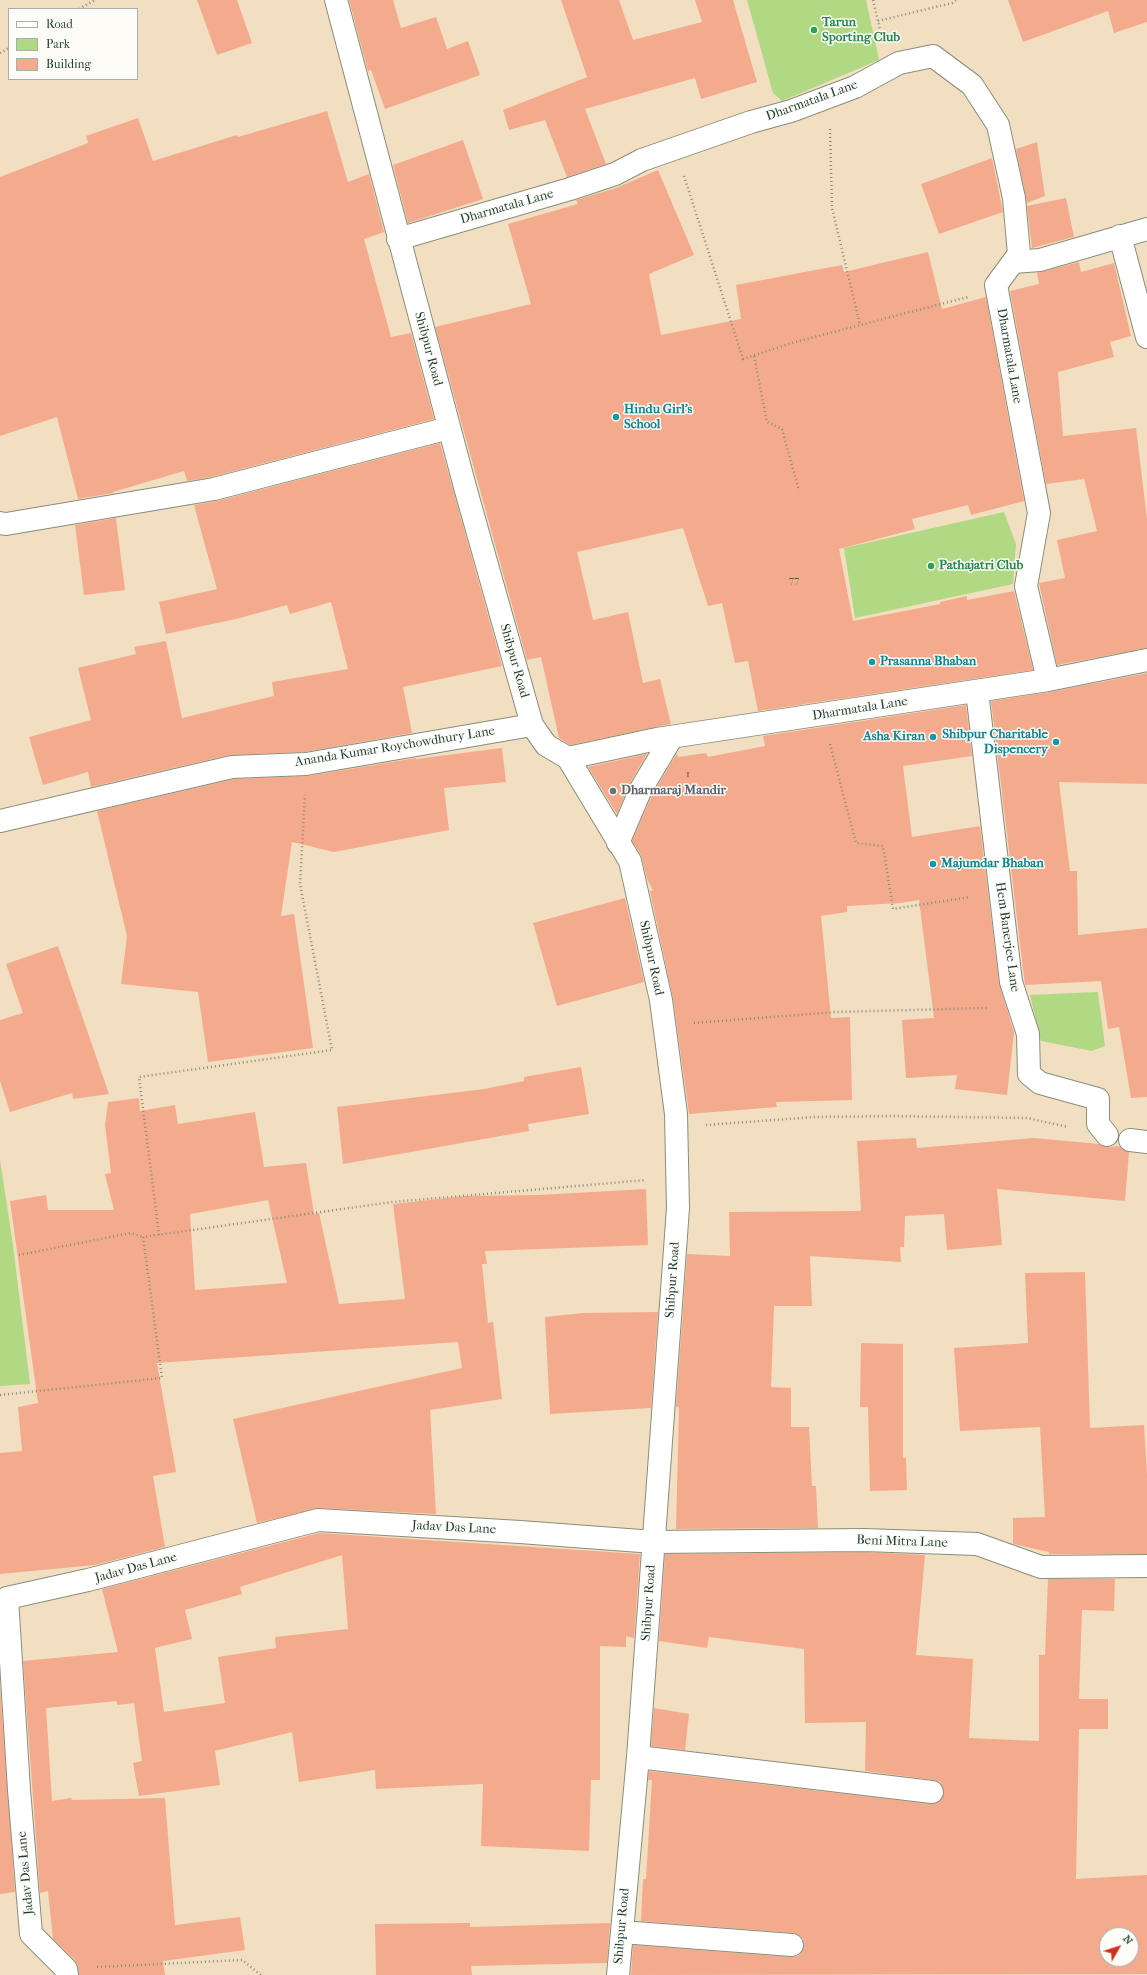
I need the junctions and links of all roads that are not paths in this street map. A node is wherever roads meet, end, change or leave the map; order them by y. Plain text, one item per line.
1 (336, 0) edge
2 (1147, 229) edge
3 (1120, 236) junction
4 (398, 238) junction
5 (1013, 262) junction
6 (1147, 337) edge
7 (450, 428) junction
8 (0, 523) edge
9 (1147, 660) edge
10 (1048, 680) junction
11 (977, 691) junction
12 (532, 724) junction
13 (672, 736) junction
14 (568, 758) junction
15 (0, 821) edge
16 (618, 843) junction
17 (1107, 1135) road end
18 (654, 1542) junction
19 (1147, 1566) edge
20 (638, 1757) junction
21 (932, 1792) dead end
22 (622, 1932) junction
23 (792, 1945) dead end
24 (66, 1972) edge
25 (618, 1975) edge

1 - 4 street, Shibpur Road
2 - 3 street
3 - 5 street
3 - 6 street
4 - 5 street, Dharmatala Lane
4 - 7 street, Shibpur Road
5 - 10 street, Dharmatala Lane
7 - 8 street
7 - 12 street, Shibpur Road
9 - 10 street, Dharmatala Lane
10 - 11 street, Dharmatala Lane
11 - 13 street, Dharmatala Lane
11 - 17 street, Hem Banerjee Lane
12 - 14 street, Shibpur Road
12 - 15 street, Ananda Kumar Roychowdhury Lane
13 - 14 street, Dharmatala Lane
13 - 16 street
14 - 16 street, Shibpur Road
16 - 18 street, Shibpur Road
18 - 19 street, Beni Mitra Lane
18 - 20 street, Shibpur Road
18 - 24 street, Jadav Das Lane
20 - 21 street
20 - 22 street, Shibpur Road
22 - 23 street
22 - 25 street, Shibpur Road

